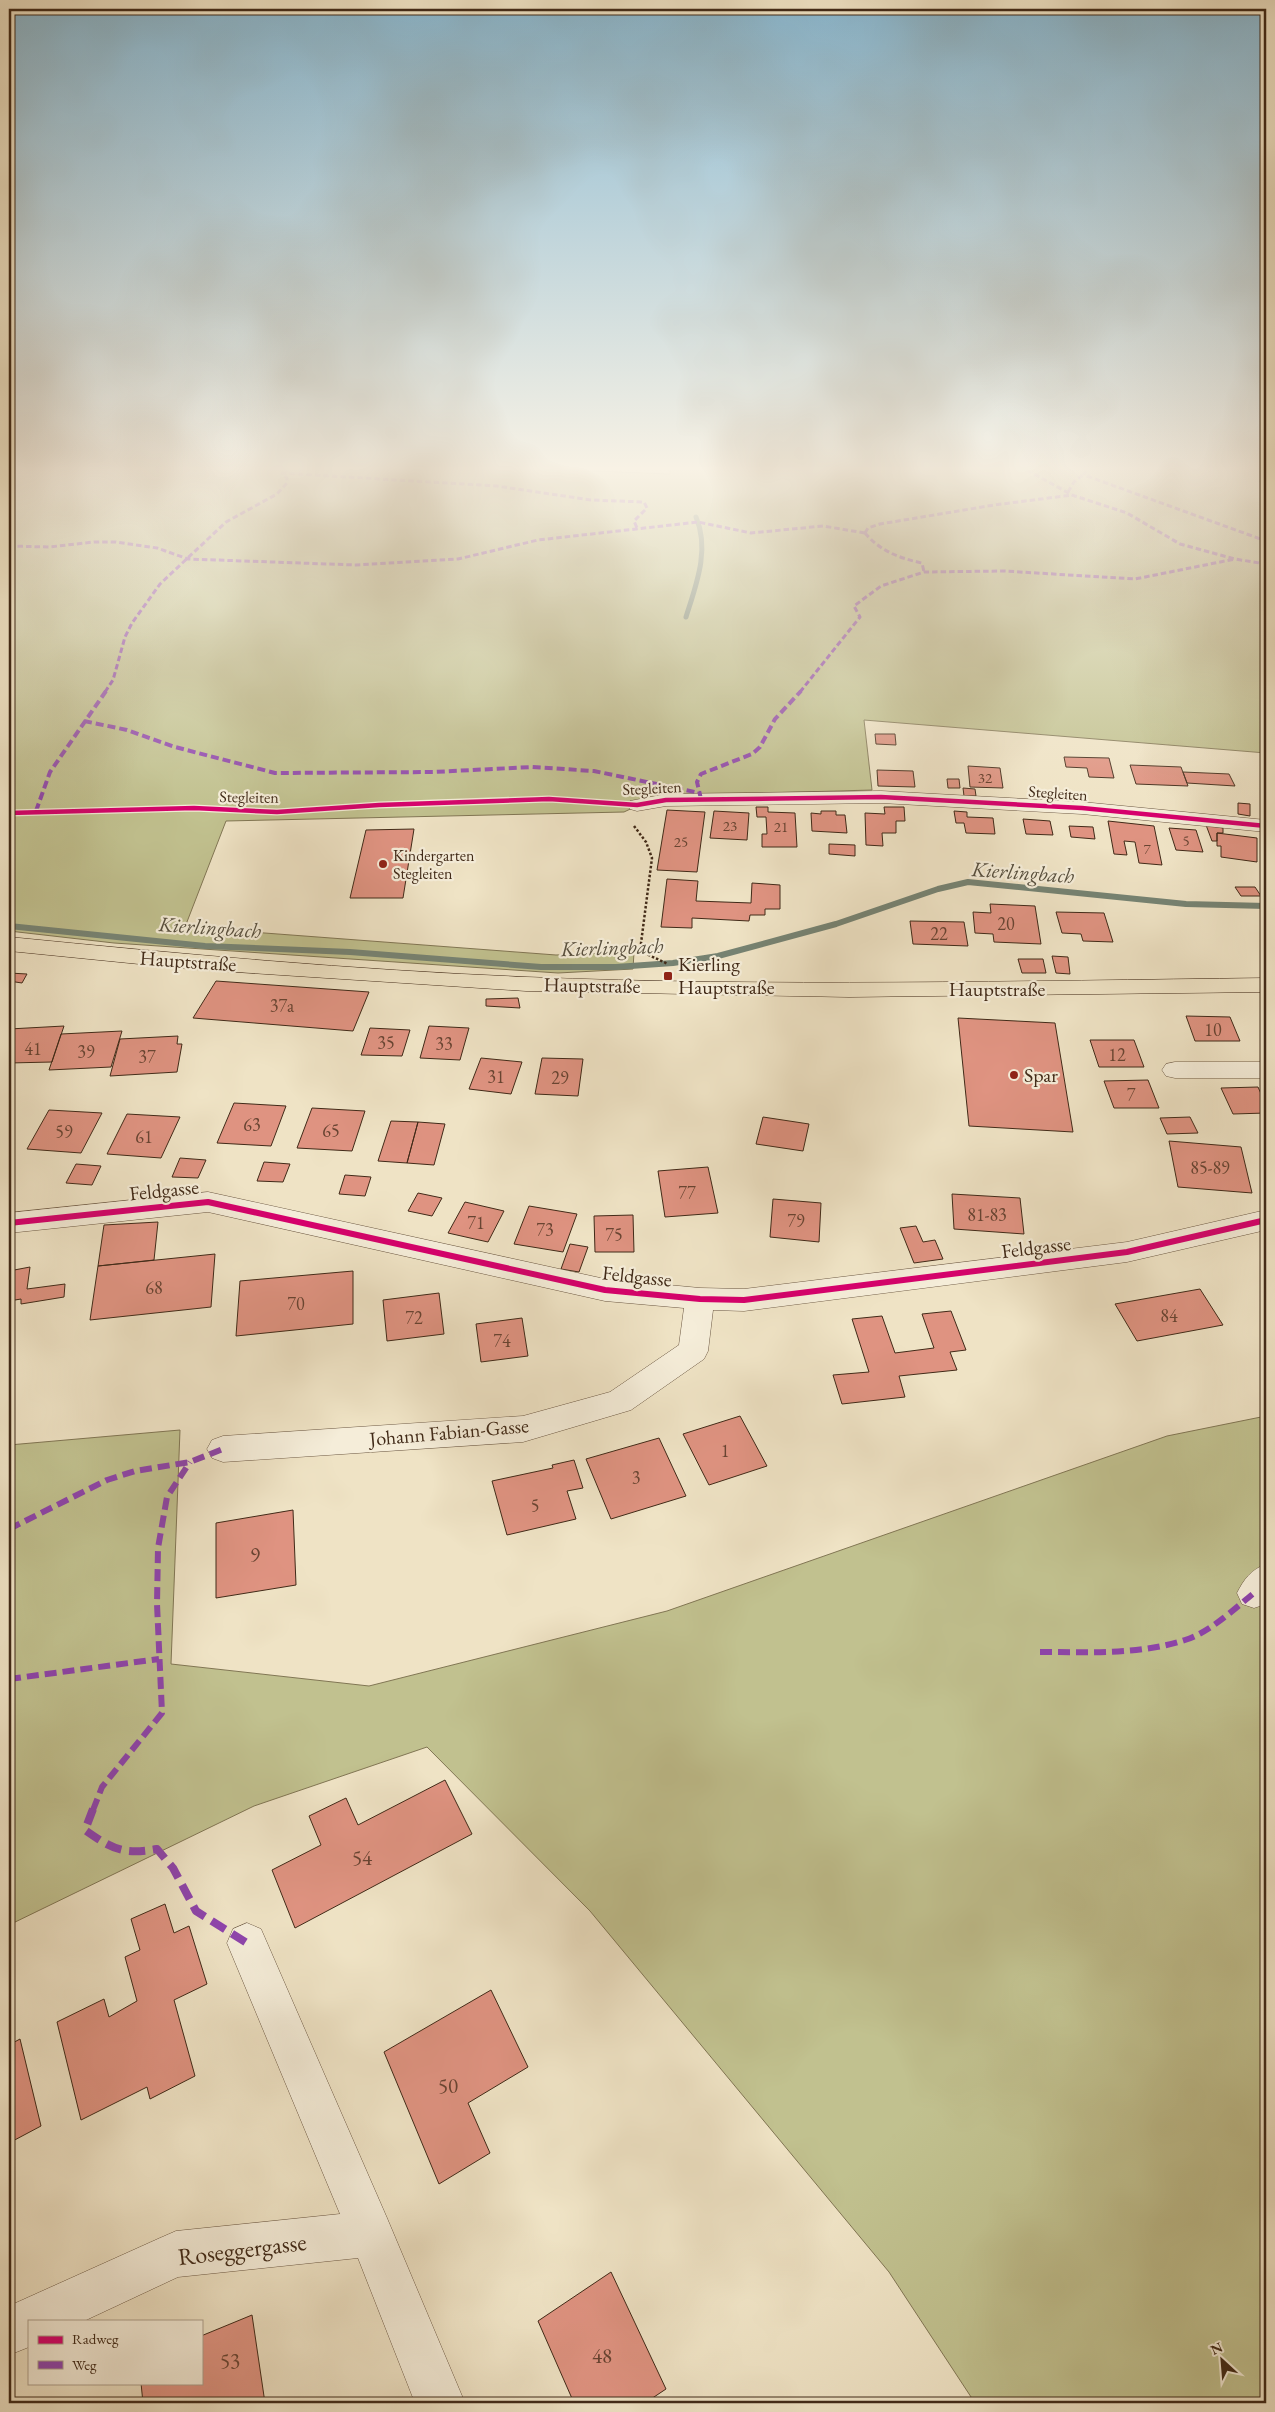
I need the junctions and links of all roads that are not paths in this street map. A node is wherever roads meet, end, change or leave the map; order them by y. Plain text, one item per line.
1 (637, 805) road end
2 (1266, 826) edge
3 (9, 944) edge
4 (1266, 986) edge
5 (1175, 1070) dead end
6 (1266, 1070) edge
7 (1266, 1220) edge
8 (9, 1223) edge
9 (700, 1298) junction
10 (223, 1449) dead end
11 (247, 1943) dead end
12 (371, 2234) junction
13 (33, 2320) edge
14 (28, 2322) edge
15 (9, 2331) edge
16 (440, 2403) edge

1 - 2 street, Stegleiten
3 - 4 main road, Hauptstraße
5 - 6 street
7 - 9 street, Feldgasse
8 - 9 street, Feldgasse
9 - 10 street, Johann Fabian-Gasse
11 - 12 street
12 - 13 street, Roseggergasse
12 - 16 street
14 - 15 street, Roseggergasse

